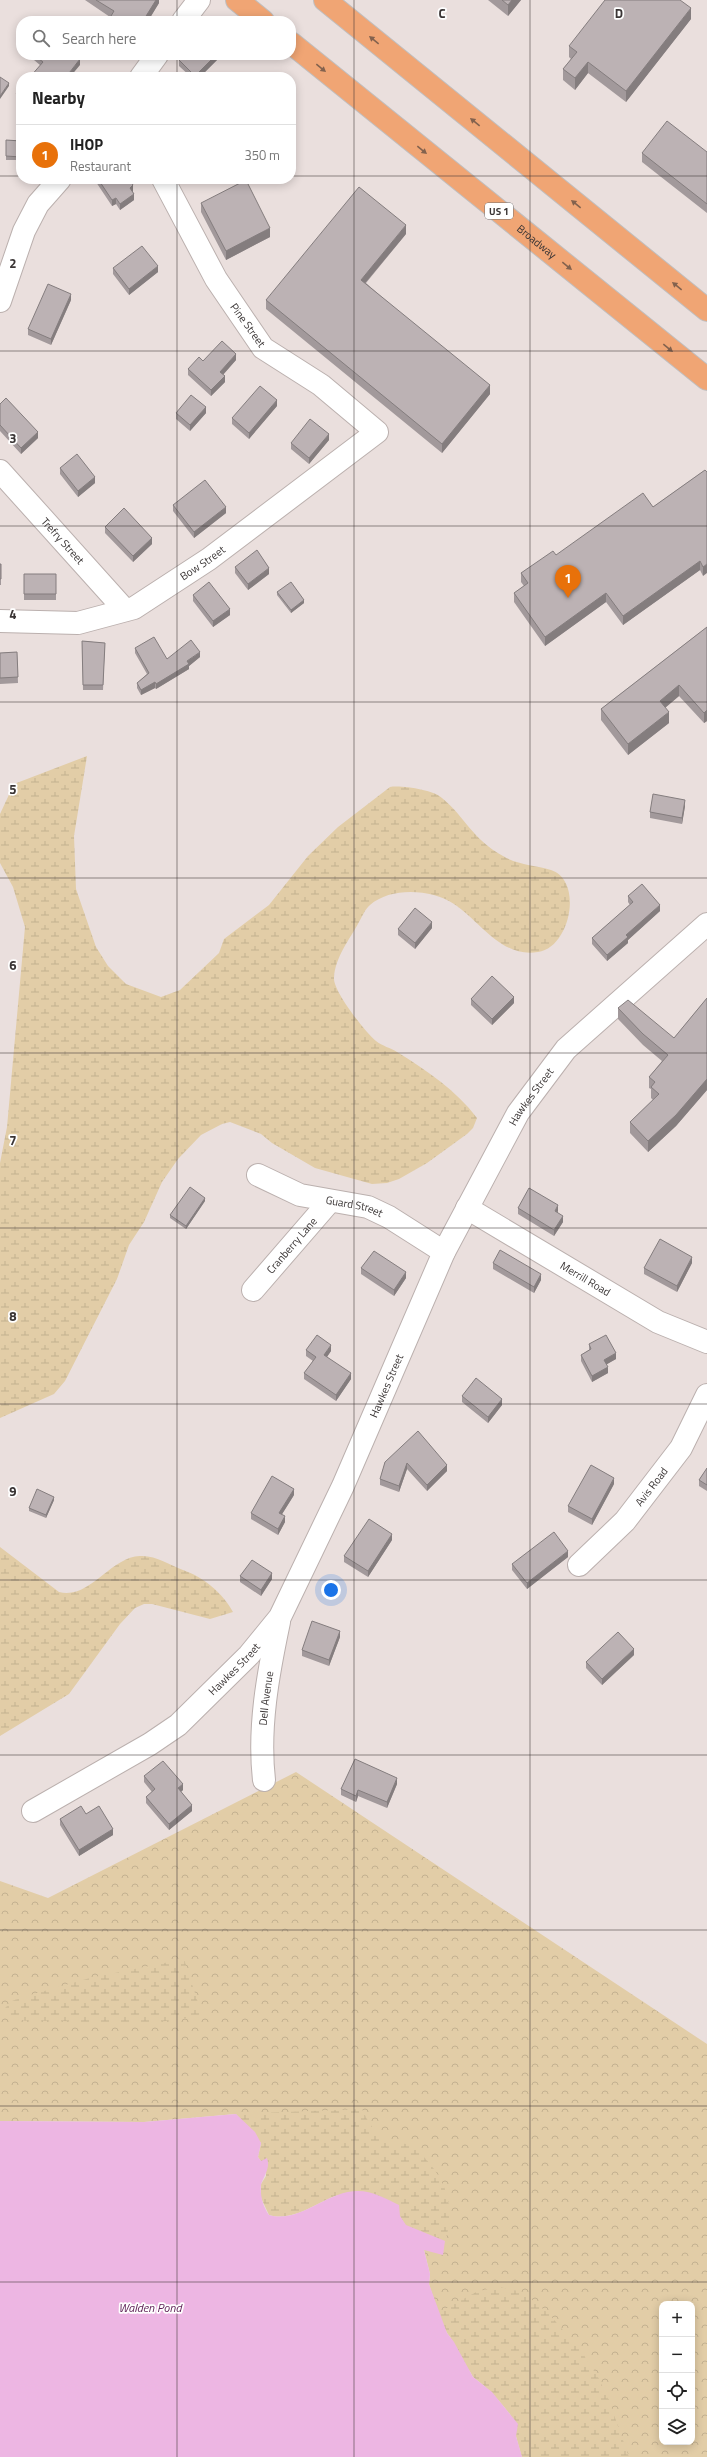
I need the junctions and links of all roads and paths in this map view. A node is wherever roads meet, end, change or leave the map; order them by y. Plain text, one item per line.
1 (199, 0) edge
2 (238, 0) edge
3 (325, 0) edge
4 (187, 16) edge
5 (257, 16) edge
6 (296, 47) edge
7 (153, 60) edge
8 (145, 72) edge
9 (56, 184) edge
10 (166, 184) edge
11 (0, 301) edge
12 (707, 310) edge
13 (707, 379) edge
14 (377, 432) joint
15 (0, 471) edge
16 (125, 610) junction
17 (0, 621) edge
18 (707, 924) edge
19 (258, 1175) dead end
20 (330, 1201) junction
21 (468, 1208) junction
22 (444, 1252) junction
23 (254, 1290) dead end
24 (707, 1342) edge
25 (707, 1395) edge
26 (579, 1565) dead end
27 (280, 1617) junction
28 (264, 1780) dead end
29 (33, 1811) dead end

1 - 4 street
2 - 5 highway
12 -> 3 highway
6 -> 13 highway, Broadway / US 1
7 - 8 street
9 - 11 street
10 - 14 street, Pine Street
14 - 16 street, Bow Street
15 - 16 street, Trefry Street
16 - 17 street, Bow Street
18 - 21 street, Hawkes Street
19 - 20 street, Guard Street
20 - 22 street, Guard Street
20 - 23 street, Cranberry Lane
21 - 22 street, Hawkes Street
21 - 24 street, Merrill Road
22 - 27 street, Hawkes Street
25 - 26 street, Avis Road
27 - 28 street, Dell Avenue
27 - 29 street, Hawkes Street

